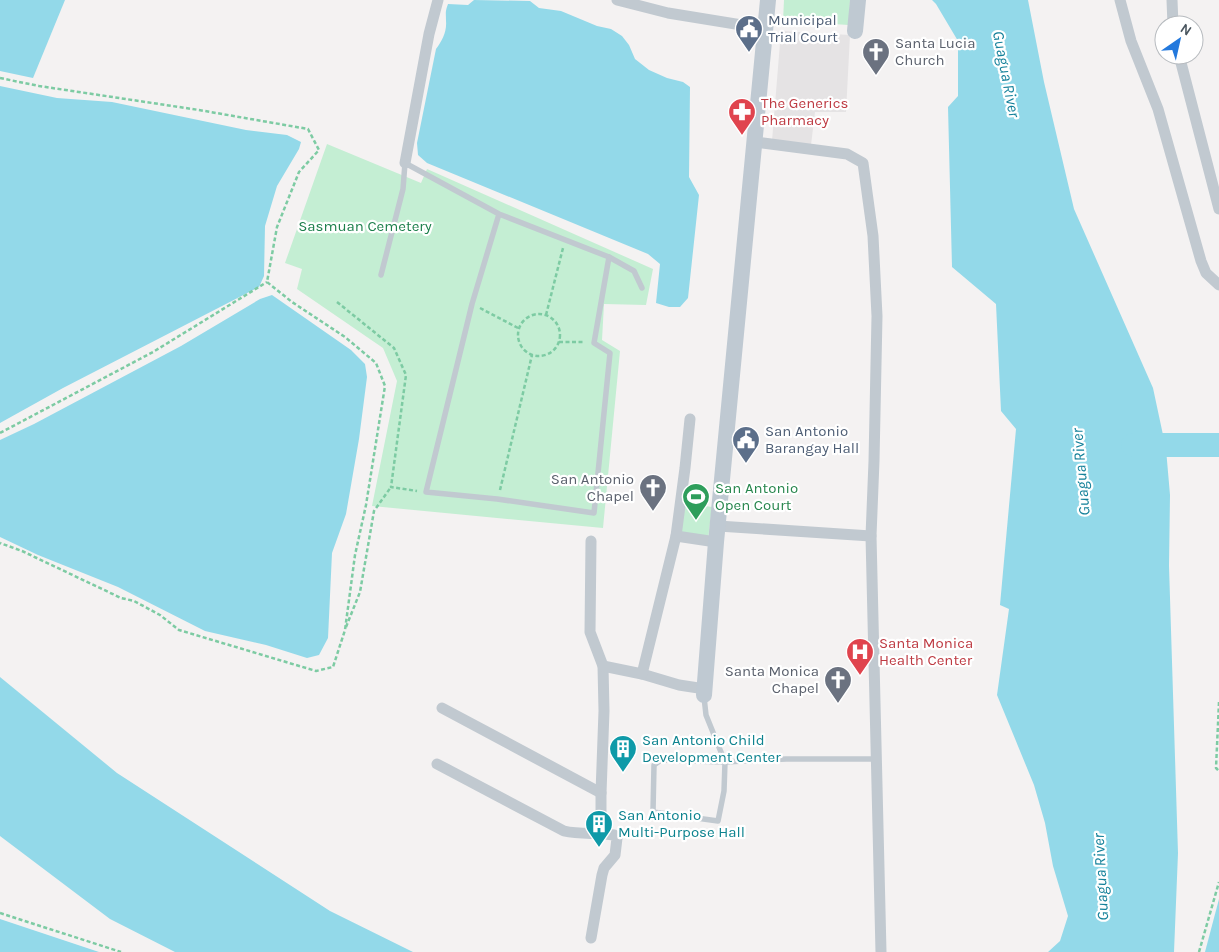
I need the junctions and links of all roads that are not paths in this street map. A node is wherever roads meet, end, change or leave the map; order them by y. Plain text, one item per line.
1 (438, 0) edge
2 (617, 0) edge
3 (768, 0) edge
4 (858, 0) edge
5 (1120, 0) edge
6 (1172, 0) edge
7 (1173, 15) edge
8 (766, 29) junction
9 (855, 31) dead end
10 (1182, 65) edge
11 (755, 142) junction
12 (405, 163) junction
13 (1219, 209) edge
14 (499, 214) junction
15 (609, 257) junction
16 (382, 274) dead end
17 (1219, 285) edge
18 (642, 288) dead end
19 (690, 419) dead end
20 (717, 534) junction
21 (676, 536) junction
22 (871, 536) junction
23 (591, 541) dead end
24 (603, 666) junction
25 (642, 674) junction
26 (704, 692) junction
27 (442, 708) dead end
28 (876, 759) junction
29 (725, 762) junction
30 (437, 764) dead end
31 (601, 793) junction
32 (601, 833) junction
33 (591, 938) dead end
34 (881, 952) edge

1 - 12 street
2 - 8 street
3 - 8 street
4 - 9 street
5 - 17 street
6 - 7 street
8 - 11 street
10 - 13 street
11 - 20 street
11 - 22 street
12 - 14 lane
12 - 16 lane
14 - 15 lane
14 - 15 lane
15 - 18 lane
19 - 21 street
20 - 21 street
20 - 22 street
20 - 26 street
21 - 25 street
22 - 28 street
23 - 24 street
24 - 25 street
24 - 31 street
25 - 26 street
26 - 29 lane
27 - 31 street
28 - 29 lane
28 - 34 street
29 - 29 lane
30 - 32 street
31 - 32 street
32 - 33 street

